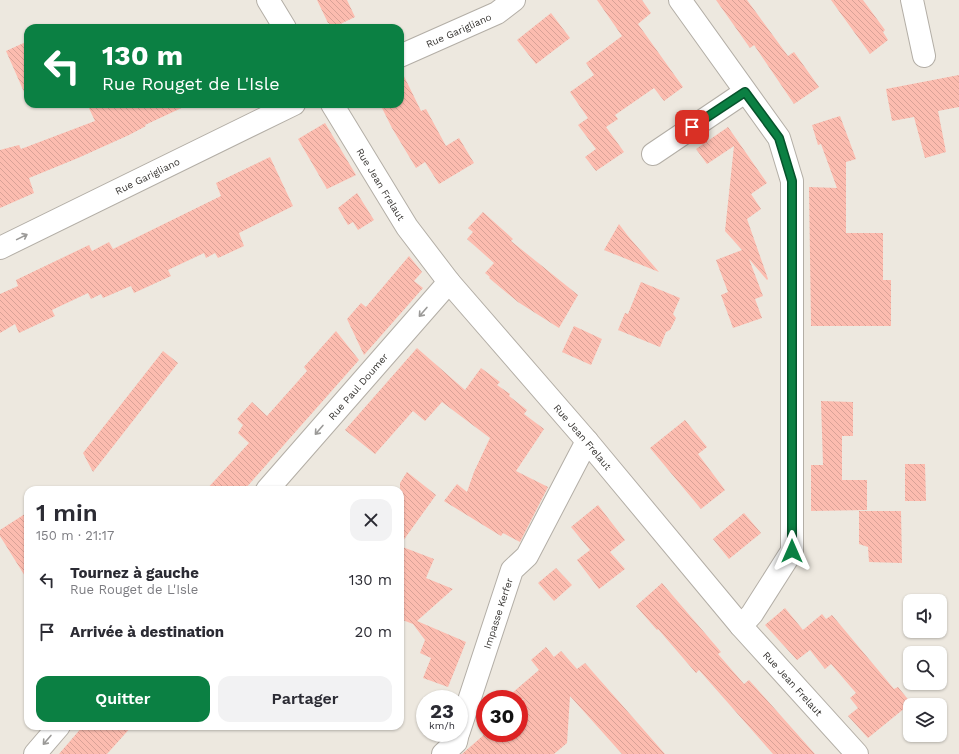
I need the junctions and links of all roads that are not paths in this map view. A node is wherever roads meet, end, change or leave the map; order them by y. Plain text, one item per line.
1 (268, 0) edge
2 (514, 0) edge
3 (680, 0) edge
4 (912, 0) edge
5 (283, 24) edge
6 (404, 54) edge
7 (924, 56) dead end
8 (745, 92) junction
9 (286, 108) edge
10 (334, 108) edge
11 (653, 154) dead end
12 (0, 248) edge
13 (449, 282) junction
14 (586, 441) junction
15 (270, 486) edge
16 (741, 626) junction
17 (468, 704) edge
18 (56, 730) edge
19 (456, 742) edge
20 (35, 754) edge
21 (443, 754) edge
22 (857, 754) edge

1 - 5 street
2 - 6 street, Rue Garigliano
3 - 8 street
4 - 7 street
8 - 11 street
8 - 16 street
12 -> 9 street, Rue Garigliano
10 - 13 street, Rue Jean Frelaut
13 - 14 street, Rue Jean Frelaut
13 -> 15 street, Rue Paul Doumer
14 - 16 street, Rue Jean Frelaut
14 - 17 street, Impasse Kerfer
16 - 22 street, Rue Jean Frelaut
18 -> 20 street
19 - 21 street, Impasse Kerfer

